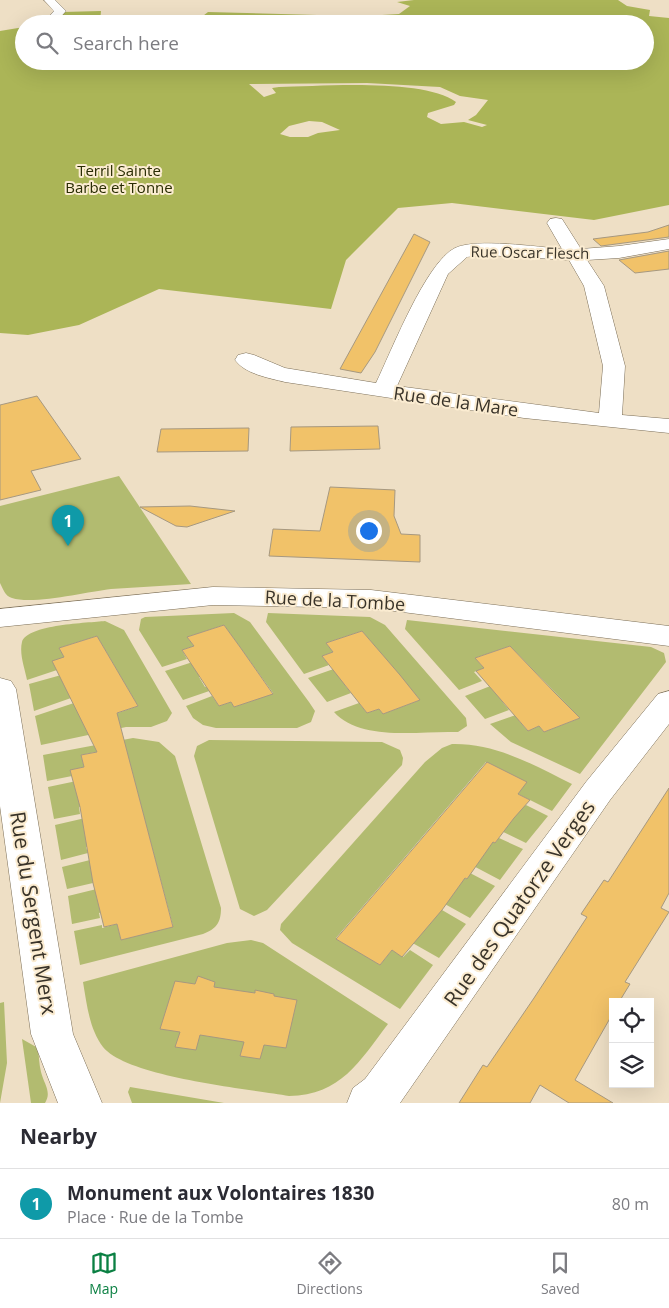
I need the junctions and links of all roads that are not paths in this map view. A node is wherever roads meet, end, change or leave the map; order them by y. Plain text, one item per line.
1 (49, 0) edge
2 (56, 15) edge
3 (556, 223) dead end
4 (669, 244) edge
5 (575, 255) junction
6 (246, 360) dead end
7 (384, 390) junction
8 (610, 421) junction
9 (669, 426) edge
10 (0, 618) edge
11 (669, 636) edge
12 (0, 689) edge
13 (669, 702) edge
14 (80, 1103) edge
15 (369, 1103) edge

1 - 2 street
3 - 5 street
4 - 5 street, Rue Oscar Flesch
5 - 7 street, Rue Oscar Flesch
5 - 8 street
6 - 7 street, Rue de la Mare
7 - 8 street, Rue de la Mare
8 - 9 street, Rue de la Mare
10 - 11 street, Rue de la Tombe
12 - 14 street, Rue du Sergent Merx
13 - 15 street, Rue des Quatorze Verges

